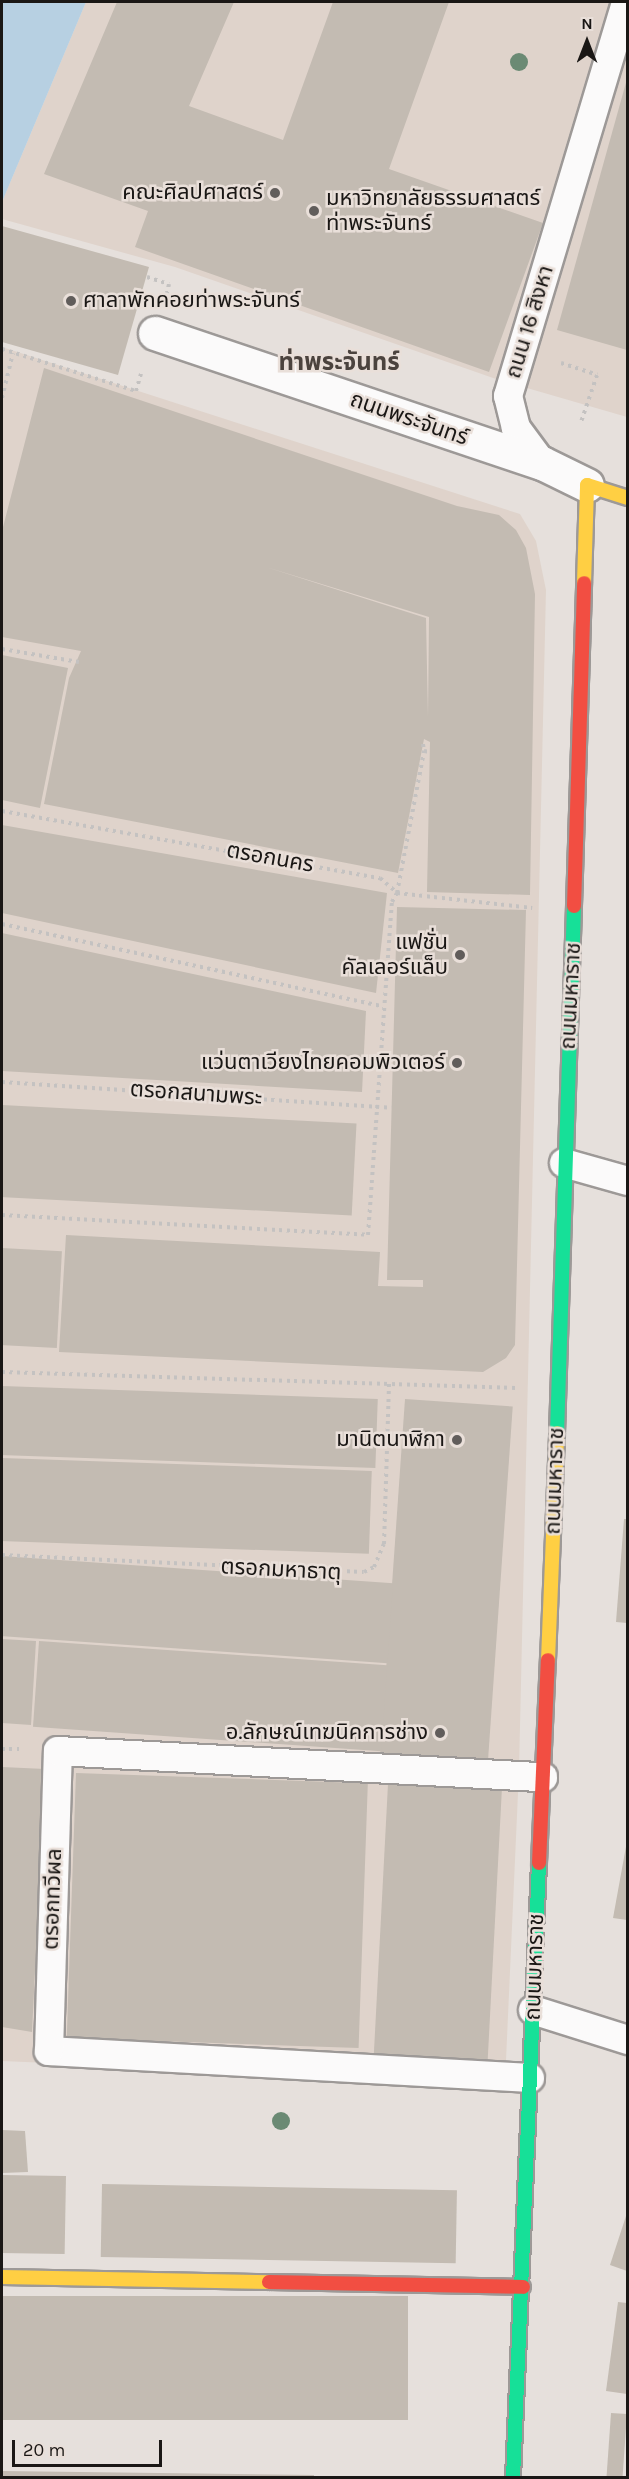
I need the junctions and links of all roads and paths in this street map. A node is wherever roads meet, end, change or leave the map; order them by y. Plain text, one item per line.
1 (626, 2) edge
2 (155, 333) joint
3 (2, 350) edge
4 (13, 353) junction
5 (2, 398) edge
6 (542, 463) junction
7 (587, 485) junction
8 (627, 498) edge
9 (2, 649) edge
10 (79, 662) dead end
11 (423, 744) dead end
12 (2, 811) edge
13 (397, 893) junction
14 (535, 908) dead end
15 (2, 924) edge
16 (382, 1006) junction
17 (2, 1082) edge
18 (376, 1105) junction
19 (391, 1108) dead end
20 (564, 1164) junction
21 (627, 1181) edge
22 (2, 1215) edge
23 (2, 1372) edge
24 (389, 1383) junction
25 (559, 1391) junction
26 (2, 1555) edge
27 (543, 1777) junction
28 (533, 2010) junction
29 (627, 2040) edge
30 (530, 2078) junction
31 (2, 2277) edge
32 (523, 2287) junction
33 (513, 2478) edge

1 - 6 lane, ถนน 16 สิงหา
2 - 4 path
2 - 6 street, ถนนพระจันทร์
3 - 4 path
4 - 5 path
6 - 7 street, ถนนพระจันทร์
7 - 8 street, ถนนพระจันทร์
7 - 20 street, ถนนมหาราช
9 - 10 path
11 - 13 path
12 - 13 path, ตรอกนคร
13 - 14 path, ตรอกนคร
13 - 16 path
15 - 16 path
16 - 18 path
17 - 18 path, ตรอกสนามพระ
18 - 19 path, ตรอกสนามพระ
18 - 22 path
20 - 21 lane
20 - 25 street, ถนนมหาราช
23 - 24 path
24 - 25 path
24 - 26 path, ตรอกมหาธาตุ
25 - 27 street, ถนนมหาราช
27 - 28 street, ถนนมหาราช
27 - 30 lane, ตรอกทวีผล
28 - 29 lane
28 - 30 street, ถนนมหาราช
30 - 32 street, ถนนมหาราช
31 - 32 street
32 - 33 street, ถนนมหาราช

